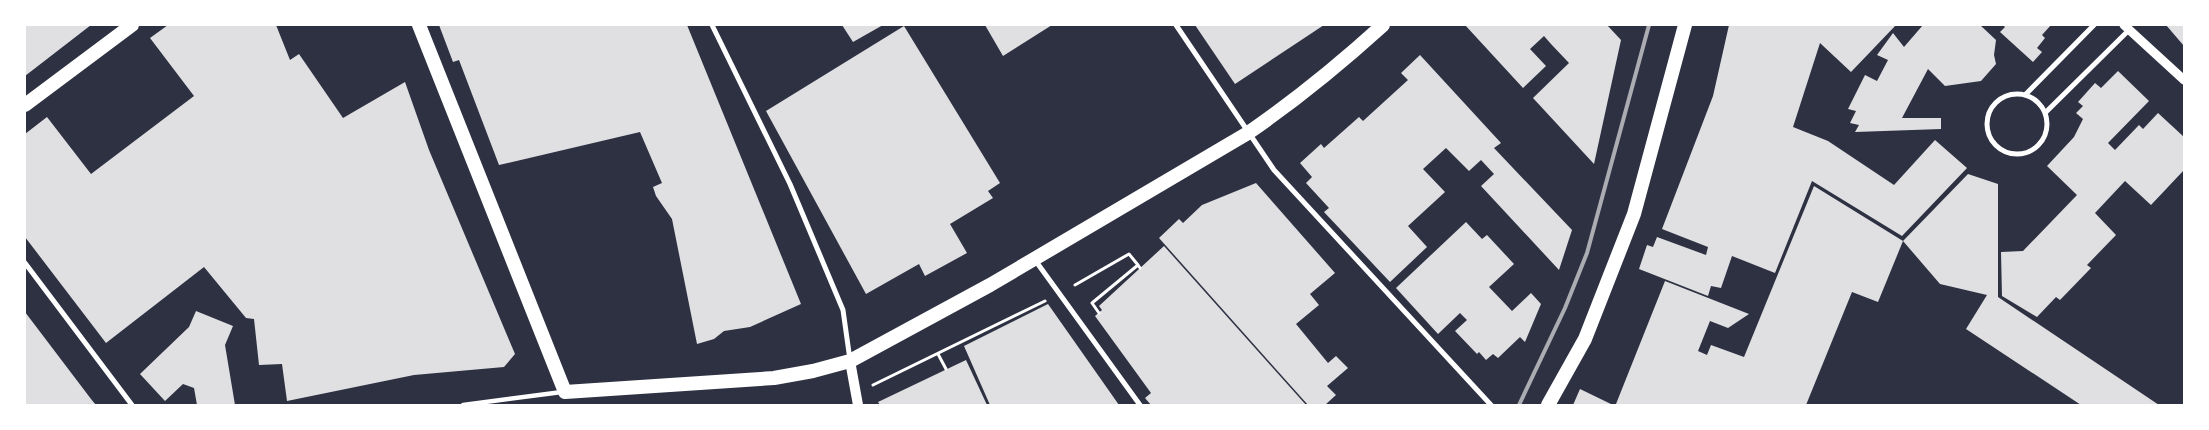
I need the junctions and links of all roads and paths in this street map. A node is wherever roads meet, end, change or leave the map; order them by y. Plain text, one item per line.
1 (132, 25) edge
2 (419, 25) edge
3 (712, 25) edge
4 (1176, 25) edge
5 (1383, 25) edge
6 (1685, 25) edge
7 (2094, 25) edge
8 (2127, 27) edge
9 (2184, 80) edge
10 (2025, 95) junction
11 (25, 105) edge
12 (2045, 113) junction
13 (1248, 133) junction
14 (1034, 260) junction
15 (25, 263) edge
16 (1059, 294) junction
17 (1099, 313) dead end
18 (938, 354) junction
19 (850, 361) junction
20 (946, 369) dead end
21 (565, 392) junction
22 (855, 394) junction
23 (132, 405) edge
24 (463, 405) edge
25 (858, 405) edge
26 (1140, 405) edge
27 (1491, 405) edge
28 (1548, 405) edge

1 - 11 highway
2 - 21 highway
3 - 19 street
4 - 13 street
5 - 13 highway
6 - 28 highway
7 - 10 street
8 - 9 street
8 - 12 street
10 - 12 street
10 - 12 street
13 - 14 highway
13 - 27 street
14 - 16 street
14 - 19 highway
15 - 23 street
16 - 17 path
16 - 18 path
16 - 26 street
18 - 20 path
18 - 22 path
19 - 21 highway
19 - 22 main road
21 - 24 street
22 - 25 main road

